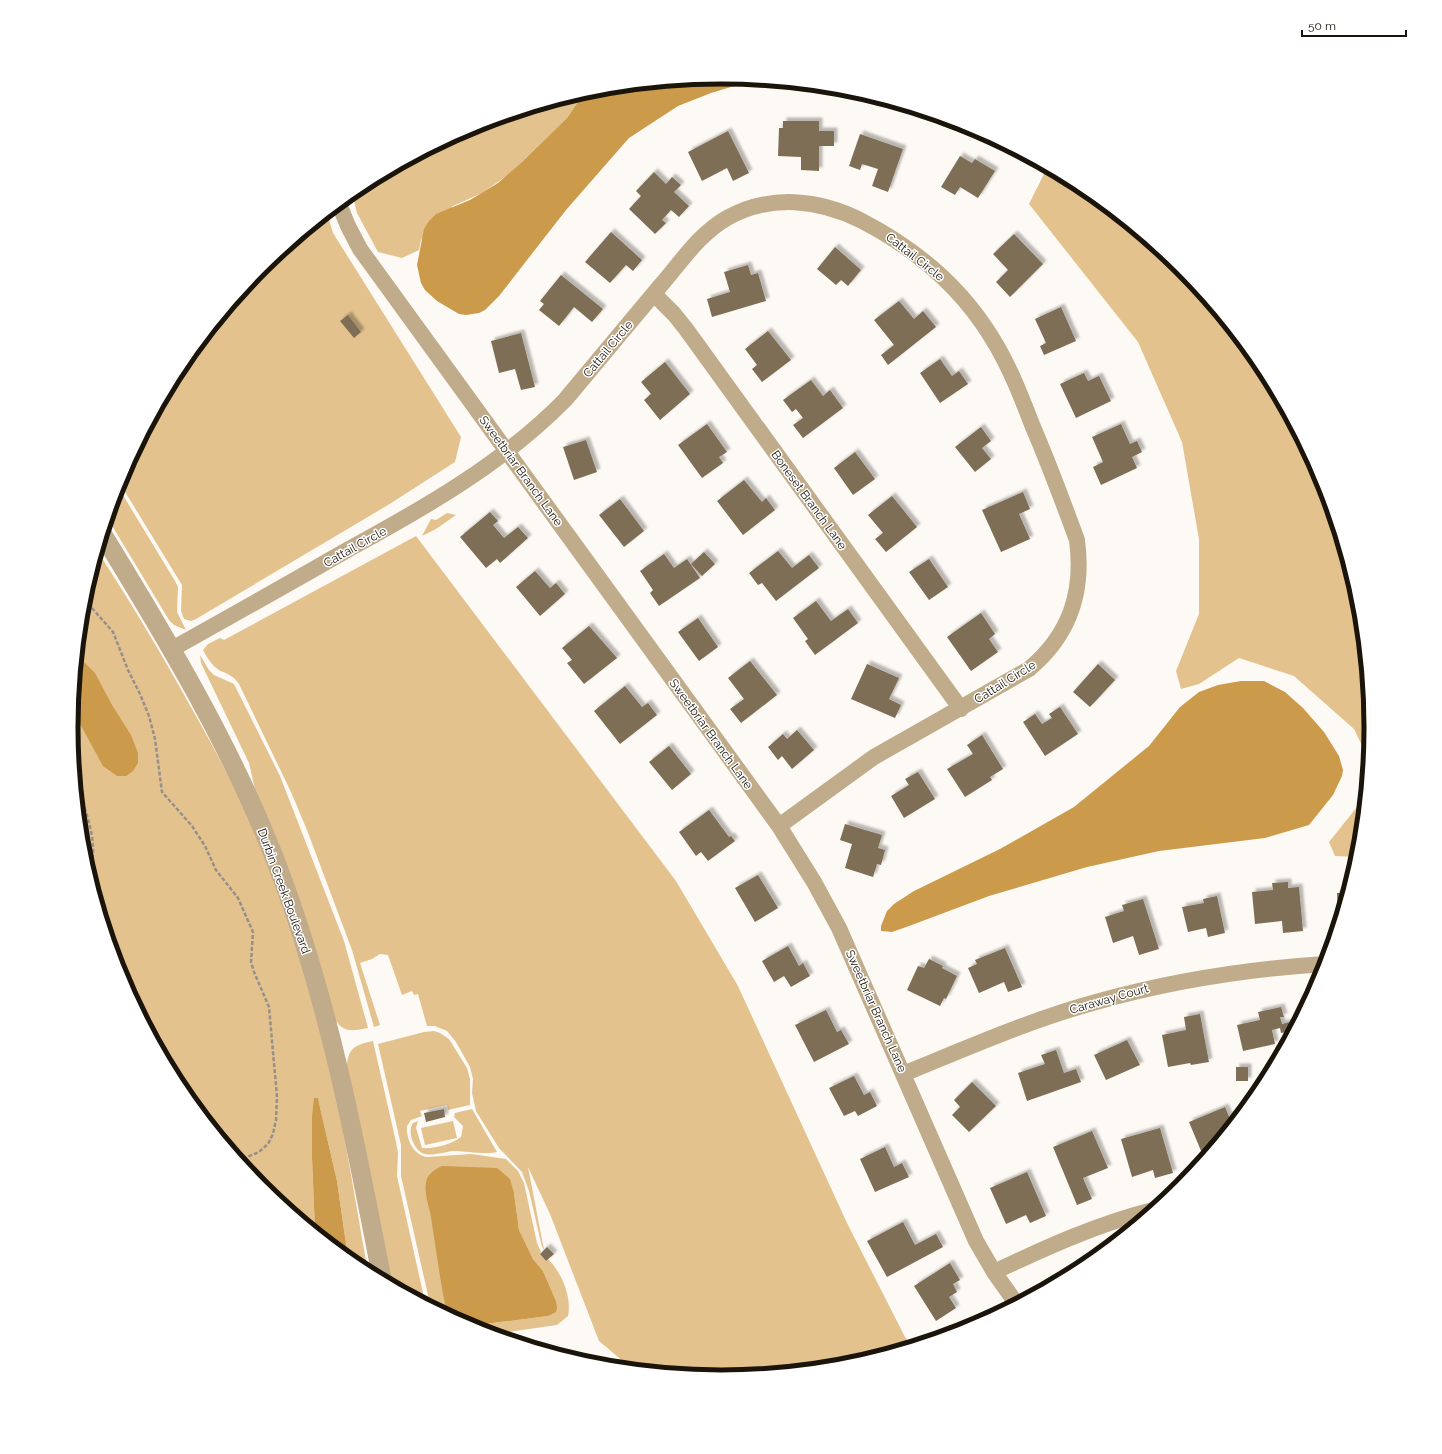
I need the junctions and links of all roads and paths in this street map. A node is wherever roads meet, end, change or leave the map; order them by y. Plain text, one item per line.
1 (341, 209) edge
2 (654, 294) junction
3 (506, 451) junction
4 (106, 540) edge
5 (90, 605) edge
6 (172, 649) junction
7 (961, 709) junction
8 (83, 804) edge
9 (779, 826) junction
10 (93, 863) edge
11 (1318, 964) edge
12 (904, 1074) junction
13 (244, 1158) edge
14 (1141, 1214) edge
15 (381, 1272) edge
16 (994, 1272) junction
17 (1013, 1299) edge

1 - 3 street, Sweetbriar Branch Lane
2 - 3 street, Cattail Circle
2 - 7 street, Boneset Branch Lane
2 - 7 street, Cattail Circle
3 - 6 street, Cattail Circle
3 - 9 street, Sweetbriar Branch Lane
4 - 6 street, Durbin Creek Boulevard
5 - 13 path
6 - 15 street, Durbin Creek Boulevard
7 - 9 street, Cattail Circle
8 - 10 path
9 - 12 street, Sweetbriar Branch Lane
11 - 12 street, Caraway Court
12 - 16 street, Sweetbriar Branch Lane
14 - 16 street
16 - 17 street, Sweetbriar Branch Lane

